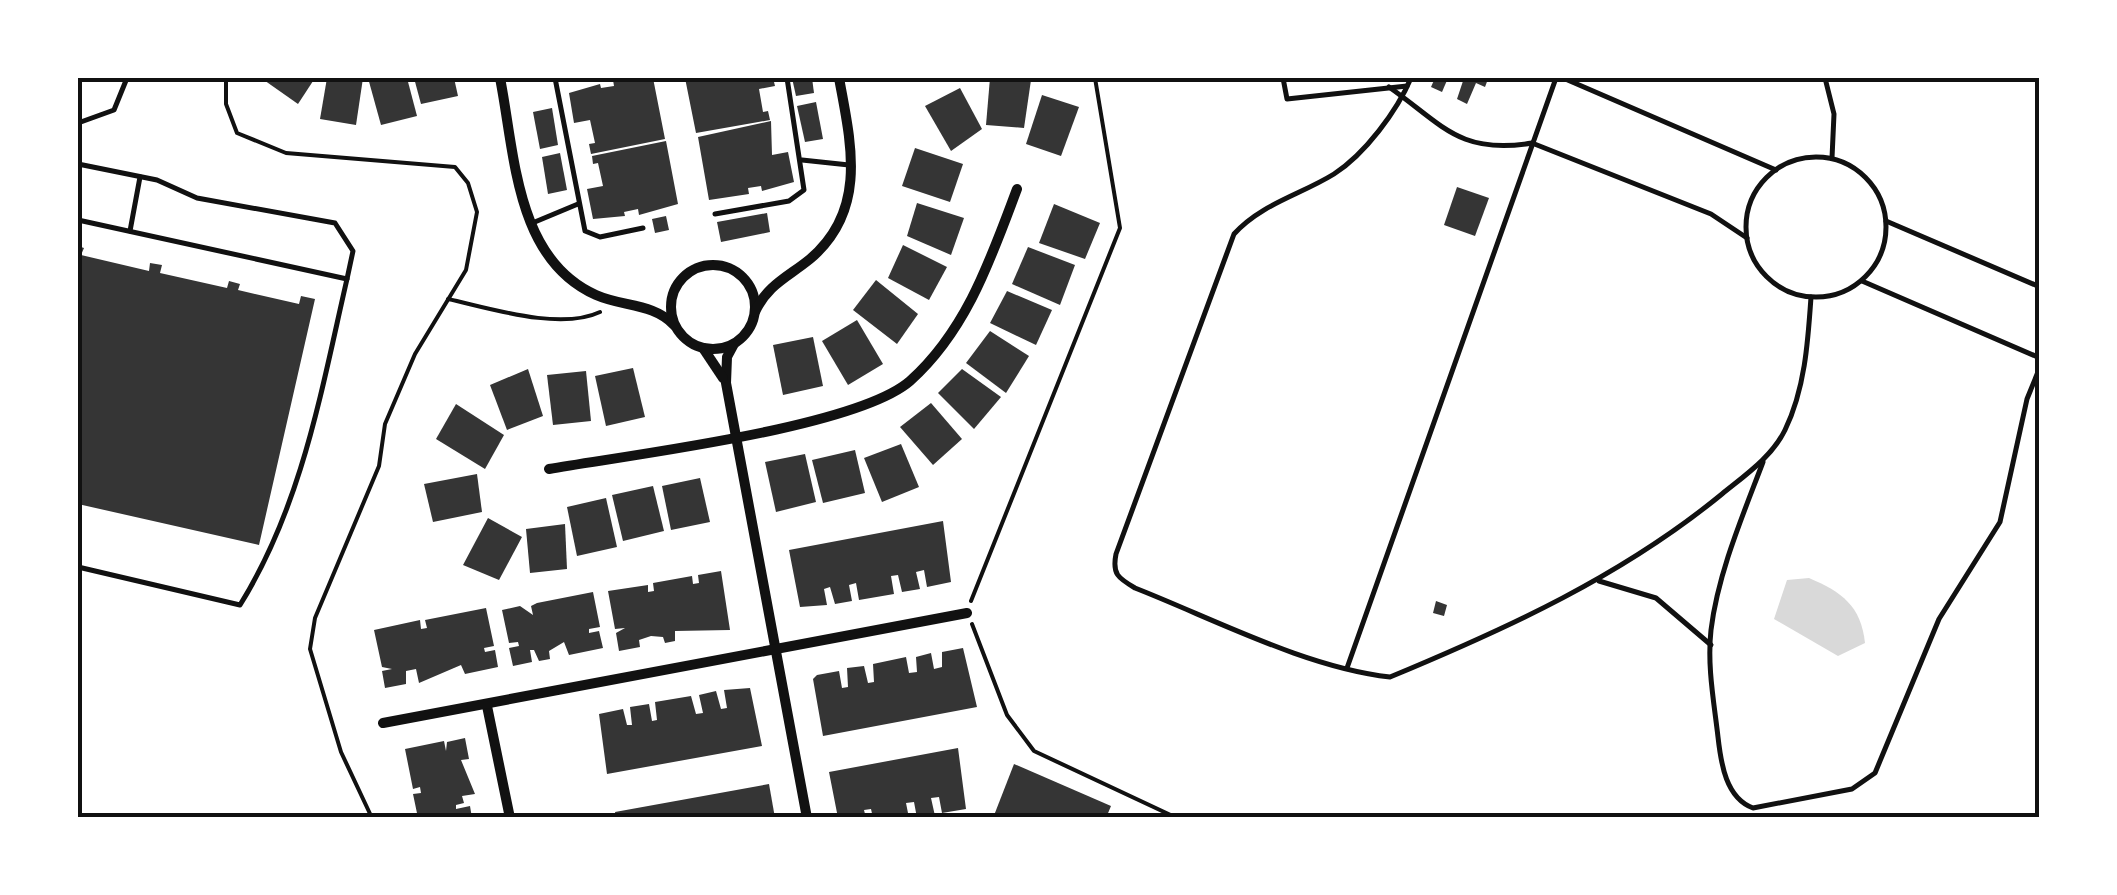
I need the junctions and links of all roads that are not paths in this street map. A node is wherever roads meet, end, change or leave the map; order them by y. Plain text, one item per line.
1 (127, 78) edge
2 (500, 78) edge
3 (555, 78) edge
4 (787, 78) edge
5 (839, 78) edge
6 (1283, 78) edge
7 (1411, 78) edge
8 (1560, 78) edge
9 (1825, 78) edge
10 (1408, 86) junction
11 (1389, 87) junction
12 (1403, 97) junction
13 (78, 124) edge
14 (1532, 143) junction
15 (1832, 158) junction
16 (802, 160) junction
17 (78, 164) edge
18 (853, 165) junction
19 (1776, 170) junction
20 (140, 176) junction
21 (1018, 189) dead end
22 (578, 204) junction
23 (715, 214) dead end
24 (78, 220) edge
25 (1886, 221) junction
26 (530, 224) junction
27 (643, 228) dead end
28 (130, 231) junction
29 (1748, 238) junction
30 (347, 279) junction
31 (745, 279) junction
32 (1862, 281) junction
33 (772, 284) junction
34 (2040, 287) edge
35 (674, 292) junction
36 (1811, 297) junction
37 (648, 308) junction
38 (754, 312) junction
39 (674, 325) junction
40 (734, 344) junction
41 (703, 348) junction
42 (2040, 358) edge
43 (2040, 367) edge
44 (726, 384) junction
45 (737, 436) junction
46 (1766, 454) junction
47 (548, 469) dead end
48 (78, 567) edge
49 (1597, 580) junction
50 (968, 613) road end
51 (1711, 645) junction
52 (777, 649) junction
53 (1346, 668) junction
54 (487, 706) junction
55 (383, 723) dead end
56 (510, 818) edge
57 (807, 818) edge

1 - 13 lane
2 - 26 street
3 - 22 lane
4 - 16 lane
5 - 18 street
6 - 11 lane
7 - 10 lane
8 - 14 lane
8 - 19 lane
9 - 15 lane
10 - 11 lane
10 - 12 lane
11 - 12 lane
12 - 14 lane
12 - 53 lane
14 - 29 lane
14 - 53 lane
15 - 19 lane
15 - 25 lane
16 - 18 lane
16 - 23 lane
17 - 20 lane
18 - 33 street
19 - 29 lane
20 - 28 lane
20 - 30 lane
21 - 45 street
22 - 26 lane
22 - 27 lane
24 - 28 lane
25 - 32 lane
25 - 34 lane
26 - 37 street
28 - 30 lane
29 - 36 lane
30 - 48 lane
31 - 33 street
31 - 35 street
31 - 38 street
32 - 36 lane
32 - 42 lane
33 - 38 street
35 - 37 street
35 - 39 street
36 - 46 lane
37 - 39 street
38 - 40 street
39 - 41 street
40 - 41 street
40 - 44 street
41 - 44 street
43 - 51 lane
44 - 45 street
45 - 47 street
45 - 52 street
46 - 49 lane
46 - 51 lane
49 - 51 lane
49 - 53 lane
50 - 52 street
52 - 54 street
52 - 57 street
54 - 55 street
54 - 56 street

